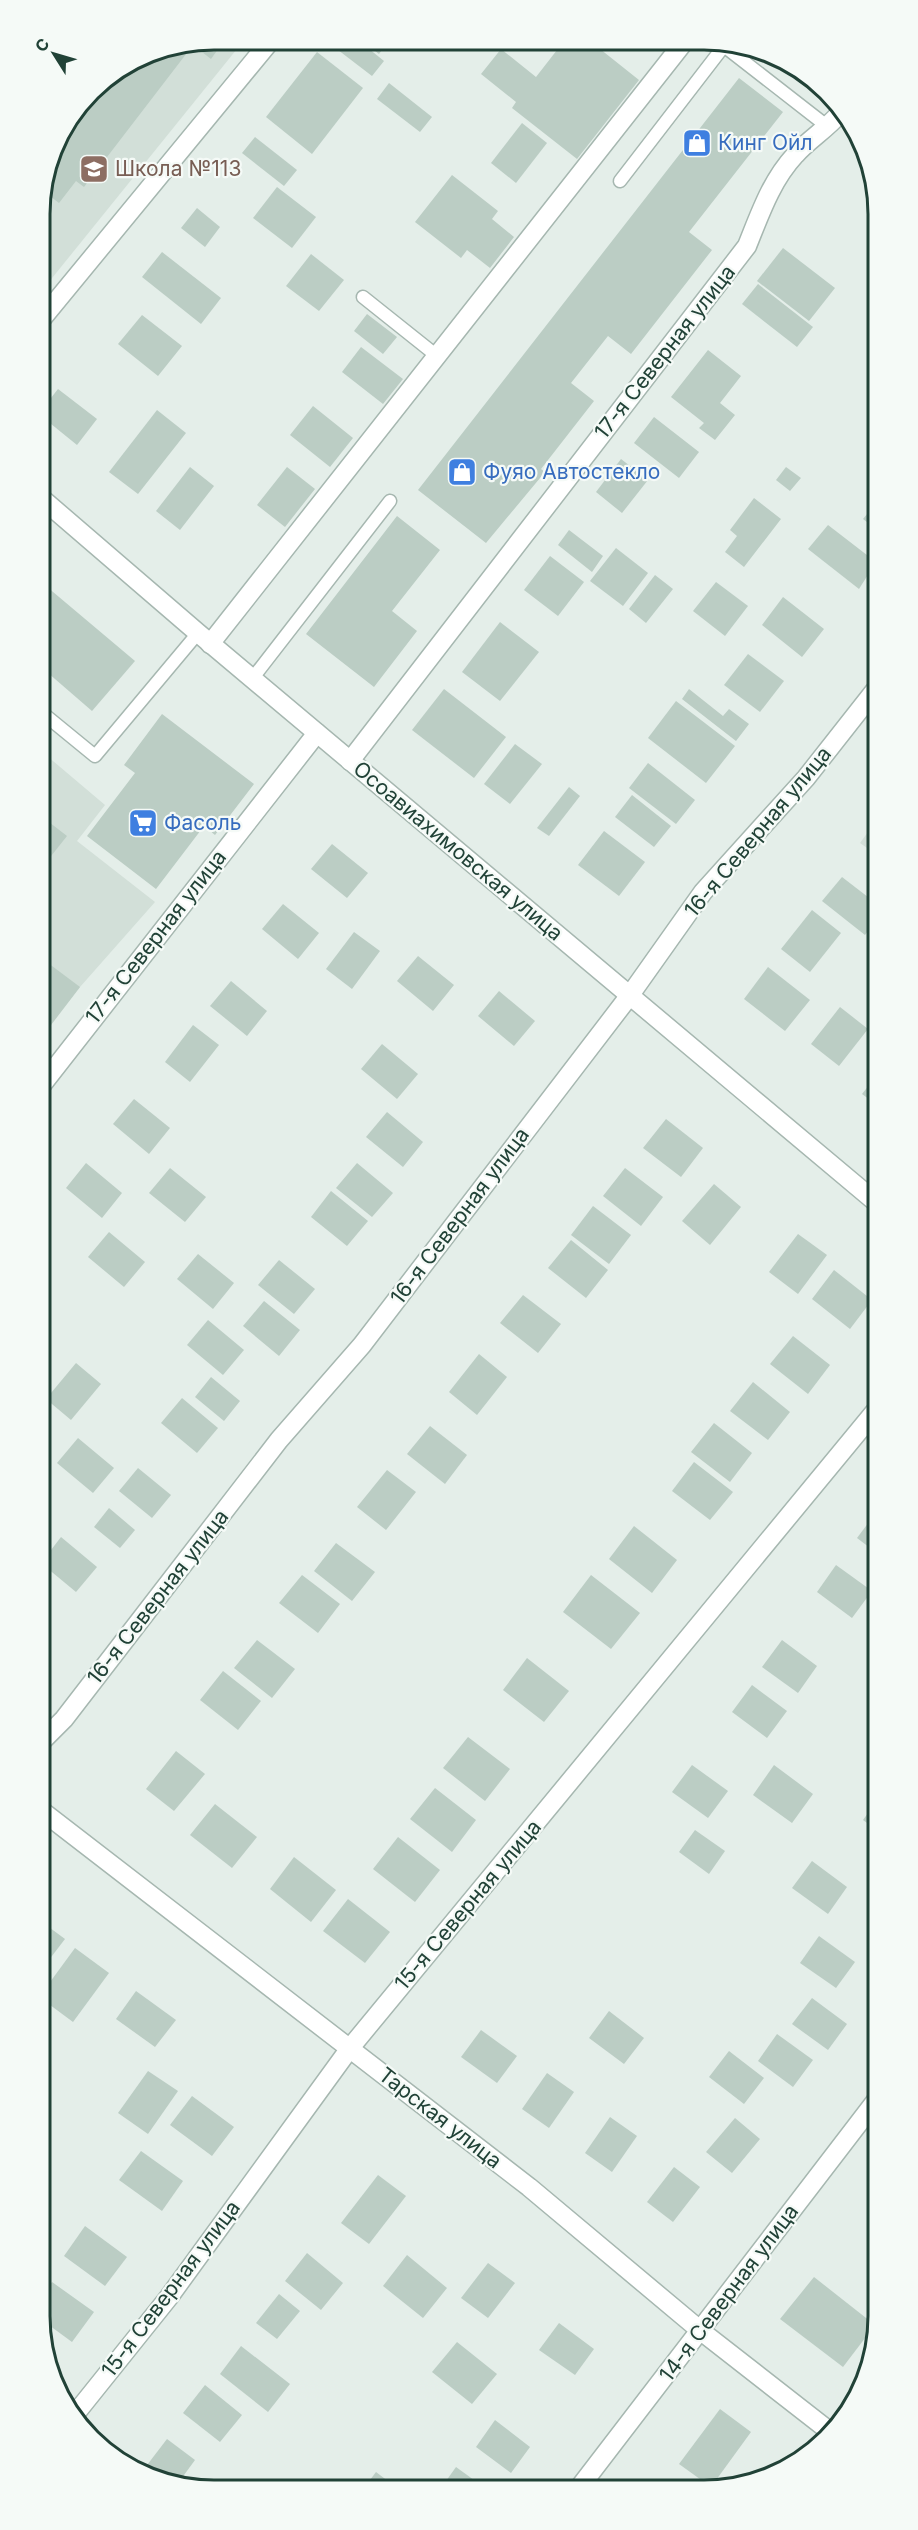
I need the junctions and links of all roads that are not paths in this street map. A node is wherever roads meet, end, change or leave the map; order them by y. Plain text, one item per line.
1 (264, 49) edge
2 (678, 49) edge
3 (721, 51) edge
4 (737, 53) edge
5 (837, 117) edge
6 (828, 127) junction
7 (620, 181) dead end
8 (363, 297) dead end
9 (50, 309) edge
10 (437, 356) junction
11 (390, 501) dead end
12 (50, 506) edge
13 (204, 639) junction
14 (252, 679) junction
15 (868, 699) edge
16 (50, 719) edge
17 (317, 733) junction
18 (350, 761) junction
19 (630, 994) junction
20 (50, 1074) edge
21 (868, 1195) edge
22 (868, 1421) edge
23 (50, 1733) edge
24 (50, 1817) edge
25 (350, 2048) junction
26 (868, 2111) edge
27 (701, 2331) junction
28 (78, 2410) edge
29 (825, 2428) edge
30 (585, 2480) edge

1 - 9 street
2 - 10 street
3 - 7 lane
4 - 6 lane
5 - 6 street, 17-я Северная улица
6 - 18 street, 17-я Северная улица
8 - 10 lane
10 - 13 street
11 - 14 lane
12 - 13 street, Осоавиахимовская улица
13 - 14 street, Осоавиахимовская улица
13 - 16 lane
14 - 17 street, Осоавиахимовская улица
15 - 19 street, 16-я Северная улица
17 - 18 street, Осоавиахимовская улица
17 - 20 street, 17-я Северная улица
18 - 19 street, Осоавиахимовская улица
19 - 21 street, Осоавиахимовская улица
19 - 23 street, 16-я Северная улица
22 - 25 street, 15-я Северная улица
24 - 25 street, Тарская улица
25 - 27 street, Тарская улица
25 - 28 street, 15-я Северная улица
26 - 27 street, 14-я Северная улица
27 - 29 street, Тарская улица
27 - 30 street, 14-я Северная улица

